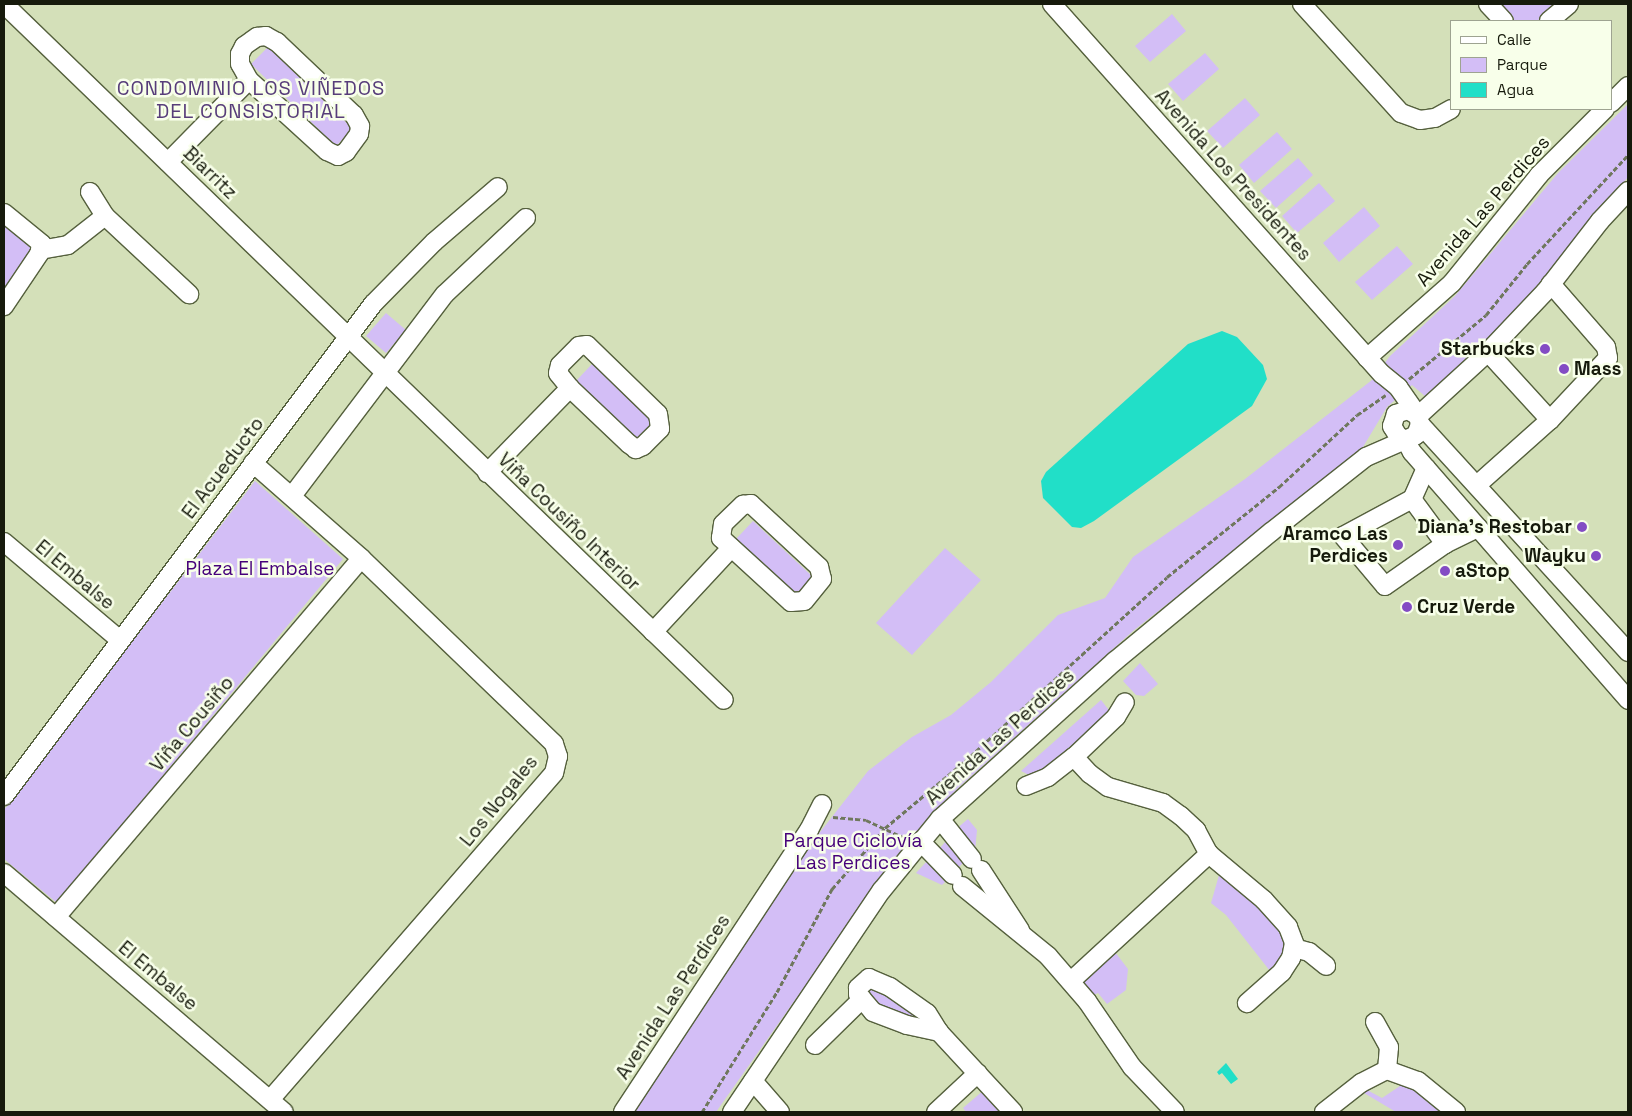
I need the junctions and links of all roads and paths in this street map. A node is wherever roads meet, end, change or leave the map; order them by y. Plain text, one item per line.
1 (4, 4) edge
2 (1052, 4) edge
3 (1302, 4) edge
4 (1488, 4) edge
5 (1569, 4) edge
6 (1503, 20) edge
7 (1550, 20) edge
8 (249, 80) junction
9 (1628, 86) edge
10 (1612, 102) edge
11 (1450, 110) edge
12 (1604, 110) edge
13 (168, 162) junction
14 (498, 187) dead end
15 (1628, 191) edge
16 (90, 192) dead end
17 (4, 213) edge
18 (105, 216) junction
19 (526, 218) dead end
20 (40, 250) junction
21 (1551, 284) junction
22 (189, 294) dead end
23 (4, 306) edge
24 (348, 337) junction
25 (1488, 352) junction
26 (1367, 358) junction
27 (386, 371) junction
28 (1382, 374) junction
29 (570, 388) junction
30 (1394, 420) junction
31 (1419, 420) junction
32 (1550, 420) junction
33 (1404, 439) junction
34 (1366, 457) junction
35 (253, 463) junction
36 (1426, 468) junction
37 (487, 473) junction
38 (1477, 485) junction
39 (292, 496) junction
40 (1412, 499) junction
41 (1478, 528) junction
42 (4, 542) edge
43 (1445, 544) junction
44 (731, 548) junction
45 (361, 558) junction
46 (653, 632) junction
47 (120, 640) junction
48 (1628, 652) edge
49 (724, 700) dead end
50 (1628, 700) edge
51 (1125, 702) dead end
52 (1074, 756) junction
53 (1026, 786) dead end
54 (4, 796) edge
55 (819, 811) joint
56 (940, 819) junction
57 (920, 841) junction
58 (1209, 854) junction
59 (4, 873) edge
60 (56, 917) junction
61 (1021, 930) junction
62 (1294, 948) junction
63 (1326, 966) dead end
64 (1071, 981) junction
65 (862, 999) junction
66 (1247, 1003) dead end
67 (1375, 1022) dead end
68 (939, 1032) junction
69 (815, 1044) dead end
70 (1387, 1070) junction
71 (978, 1073) junction
72 (753, 1081) junction
73 (270, 1100) junction
74 (740, 1108) edge
75 (284, 1112) edge
76 (623, 1112) edge
77 (780, 1112) edge
78 (936, 1112) edge
79 (1013, 1112) edge
80 (1175, 1112) edge
81 (1324, 1112) edge
82 (1456, 1112) edge

1 - 13 street, Biarritz
2 - 26 street, Avenida Los Presidentes
3 - 11 street
4 - 6 street
5 - 7 street
8 - 8 street
8 - 13 street
9 - 10 street
12 - 26 street, Avenida Las Perdices
13 - 24 street, Biarritz
14 - 24 street, El Acueducto
15 - 21 street
16 - 18 street
17 - 20 street
18 - 20 street
18 - 22 street
19 - 27 street
20 - 23 street
21 - 25 street
21 - 32 street
24 - 27 street, Biarritz
24 - 35 street, El Acueducto
25 - 31 street
25 - 32 street
26 - 28 street, Avenida Los Presidentes
27 - 37 street, Viña Cousiño Interior
27 - 39 street
28 - 30 street, Avenida Los Presidentes
28 - 31 street, Avenida Los Presidentes
29 - 29 street
29 - 37 street
30 - 31 street
30 - 33 street
30 - 34 street, Avenida Las Perdices
31 - 33 street
31 - 38 street, Avenida Los Presidentes
32 - 38 street
33 - 34 street, Avenida Las Perdices
33 - 36 street
34 - 56 street, Avenida Las Perdices
35 - 39 street, Los Nogales
35 - 47 street, El Acueducto
36 - 40 street
36 - 41 street
37 - 46 street, Viña Cousiño Interior
38 - 48 street, Avenida Los Presidentes
39 - 45 street, Los Nogales
40 - 43 street
40 - 43 street
41 - 43 street
41 - 50 street
42 - 47 street, El Embalse
44 - 44 street
44 - 46 street
45 - 60 street, Viña Cousiño
45 - 73 street, Los Nogales
46 - 49 street, Viña Cousiño Interior
47 - 54 street, El Acueducto
51 - 52 street
52 - 53 street
52 - 58 street
55 - 57 path
55 - 76 street, Avenida Las Perdices
56 - 57 street, Avenida Las Perdices
56 - 61 street
57 - 61 street
57 - 72 street, Avenida Las Perdices
58 - 62 street
58 - 64 street
59 - 60 street, El Embalse
60 - 73 street, El Embalse
61 - 64 street
62 - 63 street
62 - 66 street
64 - 80 street
65 - 68 street
65 - 68 street
65 - 69 street
67 - 70 street
68 - 71 street
70 - 81 street
70 - 82 street
71 - 78 street
71 - 79 street
72 - 74 street, Avenida Las Perdices
72 - 77 street
73 - 75 street, El Embalse

